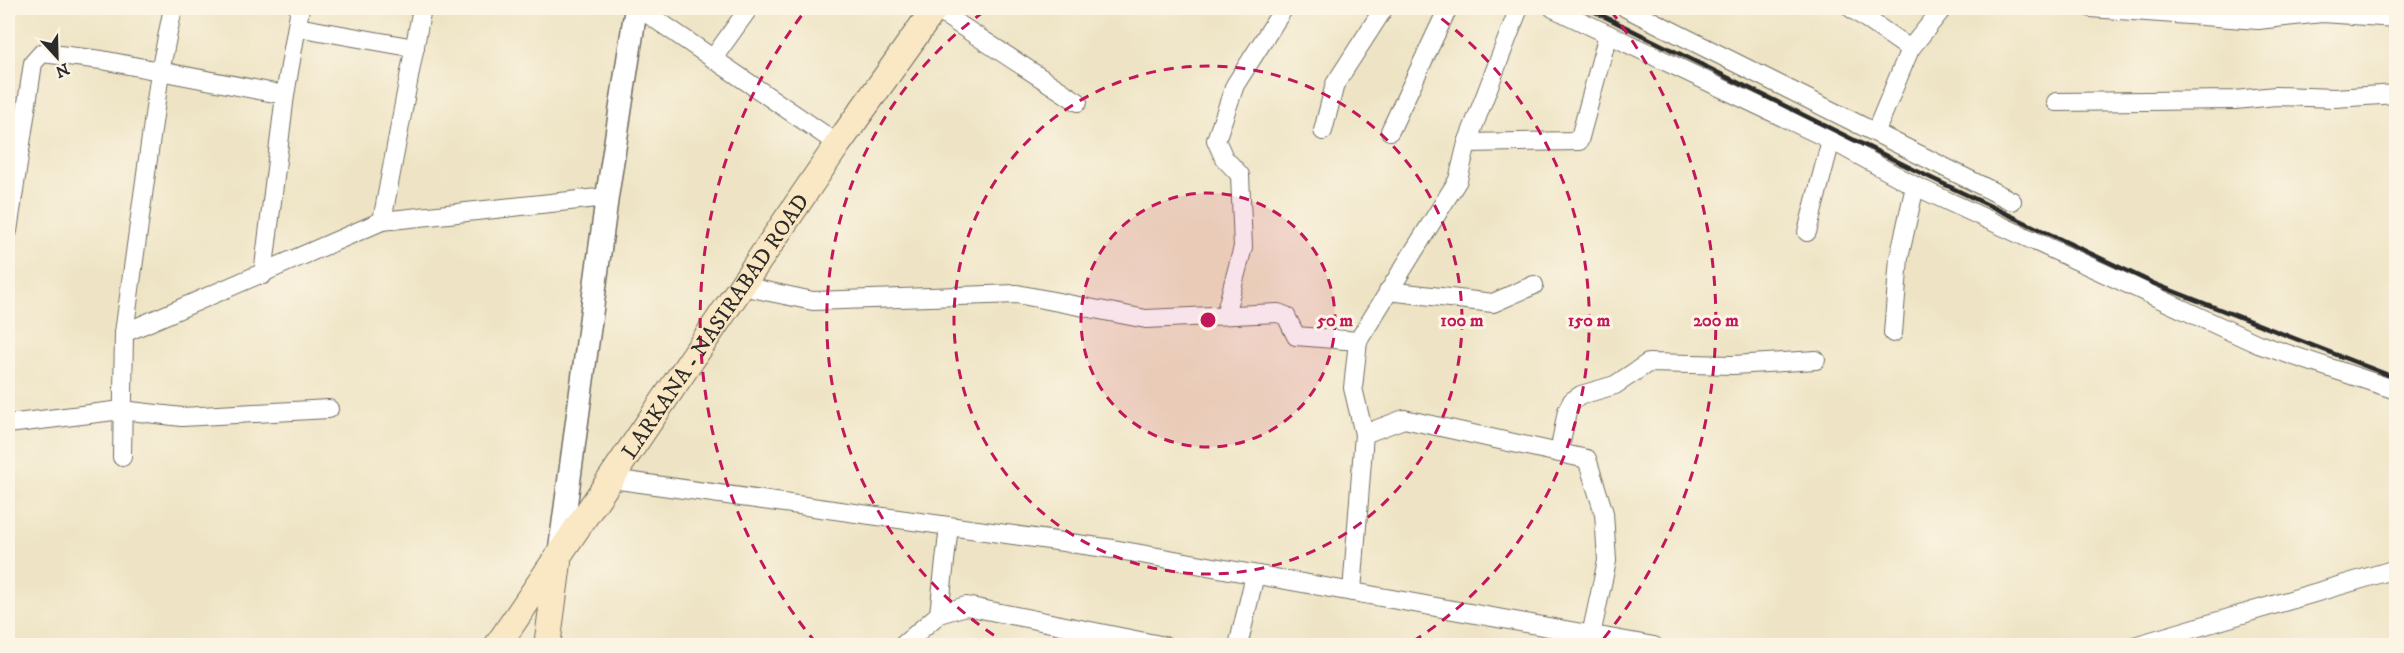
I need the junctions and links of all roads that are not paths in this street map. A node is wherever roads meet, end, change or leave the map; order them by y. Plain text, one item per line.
1 (173, 8) edge
2 (300, 8) edge
3 (422, 8) edge
4 (638, 8) edge
5 (748, 8) edge
6 (935, 8) edge
7 (1284, 8) edge
8 (1384, 8) edge
9 (1448, 8) edge
10 (1520, 8) edge
11 (1553, 8) edge
12 (1626, 8) edge
13 (1851, 8) edge
14 (1943, 8) edge
15 (2091, 8) edge
16 (2322, 10) edge
17 (2397, 18) edge
18 (297, 27) junction
19 (1608, 34) junction
20 (414, 48) junction
21 (1910, 49) junction
22 (714, 57) junction
23 (160, 72) junction
24 (2397, 94) edge
25 (285, 95) junction
26 (1078, 102) dead end
27 (2056, 102) dead end
28 (1323, 131) dead end
29 (1390, 131) dead end
30 (1876, 131) junction
31 (1831, 140) junction
32 (1467, 142) junction
33 (838, 144) junction
34 (1915, 186) junction
35 (607, 197) junction
36 (2012, 201) dead end
37 (382, 221) junction
38 (8, 231) edge
39 (1807, 232) dead end
40 (263, 275) junction
41 (1534, 285) dead end
42 (742, 286) junction
43 (1388, 291) junction
44 (1225, 315) junction
45 (124, 333) junction
46 (1893, 333) dead end
47 (1358, 341) junction
48 (1816, 360) dead end
49 (2397, 390) edge
50 (329, 409) dead end
51 (122, 410) junction
52 (8, 424) edge
53 (1364, 434) junction
54 (1559, 453) junction
55 (122, 457) dead end
56 (612, 479) junction
57 (949, 526) junction
58 (559, 556) junction
59 (2397, 569) edge
60 (1255, 575) junction
61 (1352, 592) junction
62 (939, 614) junction
63 (1601, 640) edge
64 (497, 645) edge
65 (547, 645) edge
66 (902, 645) edge
67 (1165, 645) edge
68 (1238, 645) edge
69 (1654, 645) edge
70 (2134, 645) edge

1 - 23 street
2 - 18 street
3 - 20 street
4 - 22 street
4 - 35 street
5 - 22 street
6 - 26 street
6 - 33 main road, LARKANA - NASIRABAD ROAD
7 - 44 street
8 - 28 street
9 - 29 street
10 - 32 street
11 - 19 street
12 - 30 street
13 - 21 street
14 - 21 street
15 - 16 street
16 - 17 street
18 - 20 street
18 - 25 street
19 - 31 street
19 - 32 street
20 - 37 street
21 - 30 street
22 - 33 street
23 - 25 street
23 - 38 street
23 - 45 street
24 - 27 street
25 - 40 street
30 - 36 street
31 - 34 street
31 - 39 street
32 - 43 street
33 - 42 main road, LARKANA - NASIRABAD ROAD
34 - 46 street
34 - 49 street
35 - 37 street
35 - 58 street
37 - 40 street
40 - 45 street
41 - 43 street
42 - 44 street
42 - 56 main road, LARKANA - NASIRABAD ROAD
43 - 47 street
44 - 47 street
45 - 51 street
47 - 53 street
48 - 54 street
50 - 51 street
51 - 52 street
51 - 55 street
53 - 54 street
53 - 61 street
54 - 63 street
56 - 57 street
56 - 58 main road, LARKANA - NASIRABAD ROAD
57 - 60 street
57 - 62 street
58 - 64 main road, LARKANA - NASIRABAD ROAD
58 - 65 main road
59 - 70 street
60 - 61 street
60 - 68 street
61 - 63 street
62 - 66 street
62 - 67 street
63 - 69 street

